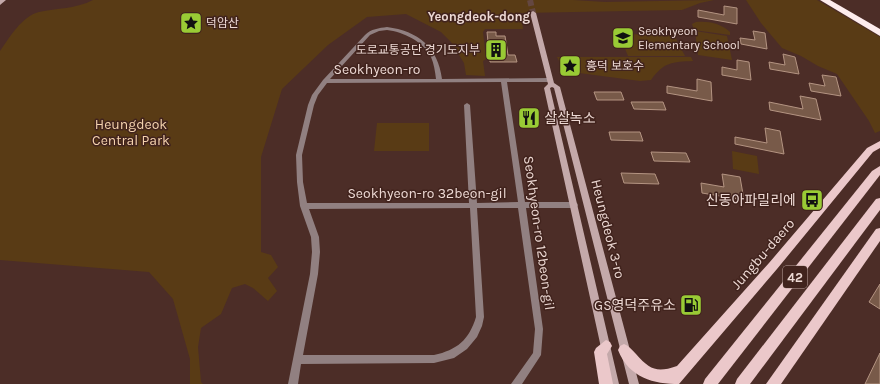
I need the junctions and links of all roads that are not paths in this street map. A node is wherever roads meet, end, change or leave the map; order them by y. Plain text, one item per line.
1 (824, 0) edge
2 (833, 0) edge
3 (533, 13) tunnel mouth
4 (867, 22) junction
5 (880, 27) edge
6 (880, 33) edge
7 (439, 80) junction
8 (504, 80) junction
9 (325, 81) junction
10 (550, 82) junction
11 (467, 104) dead end
12 (880, 144) edge
13 (880, 170) edge
14 (880, 202) edge
15 (473, 205) junction
16 (522, 205) junction
17 (574, 205) junction
18 (304, 206) junction
19 (880, 232) edge
20 (606, 346) junction
21 (624, 350) junction
22 (298, 360) junction
23 (682, 370) junction
24 (293, 384) edge
25 (516, 384) edge
26 (606, 384) edge
27 (614, 384) edge
28 (634, 384) edge
29 (670, 384) edge
30 (710, 384) edge
31 (742, 384) edge
32 (773, 384) edge

1 - 4 highway
2 - 4 highway
3 - 10 street, Heungdeok 3-ro
4 - 5 highway
4 - 6 highway
7 - 8 street, Seokhyeon-ro
7 - 9 street, Seokhyeon-ro
7 - 9 street
8 - 10 street, Seokhyeon-ro
8 - 16 street, Seokhyeon-ro 12beon-gil
9 - 18 street, Seokhyeon-ro
10 - 17 street, Heungdeok 3-ro
10 - 21 street, Heungdeok 3-ro
11 - 15 street
12 - 23 main road, Jungbu-daero
13 - 30 main road, 42
14 - 31 main road, 42
15 - 16 street, Seokhyeon-ro 32beon-gil
15 - 18 street, Seokhyeon-ro 32beon-gil
15 - 22 street
16 - 17 street, Seokhyeon-ro 32beon-gil
16 - 25 street, Seokhyeon-ro 12beon-gil
17 - 20 street, Heungdeok 3-ro
18 - 22 street, Seokhyeon-ro
19 - 32 main road
20 - 26 main road
20 - 27 street, Heungdeok 3-ro
21 - 23 main road
21 - 28 street, Heungdeok 3-ro
22 - 24 street, Seokhyeon-ro
23 - 29 main road, Jungbu-daero

